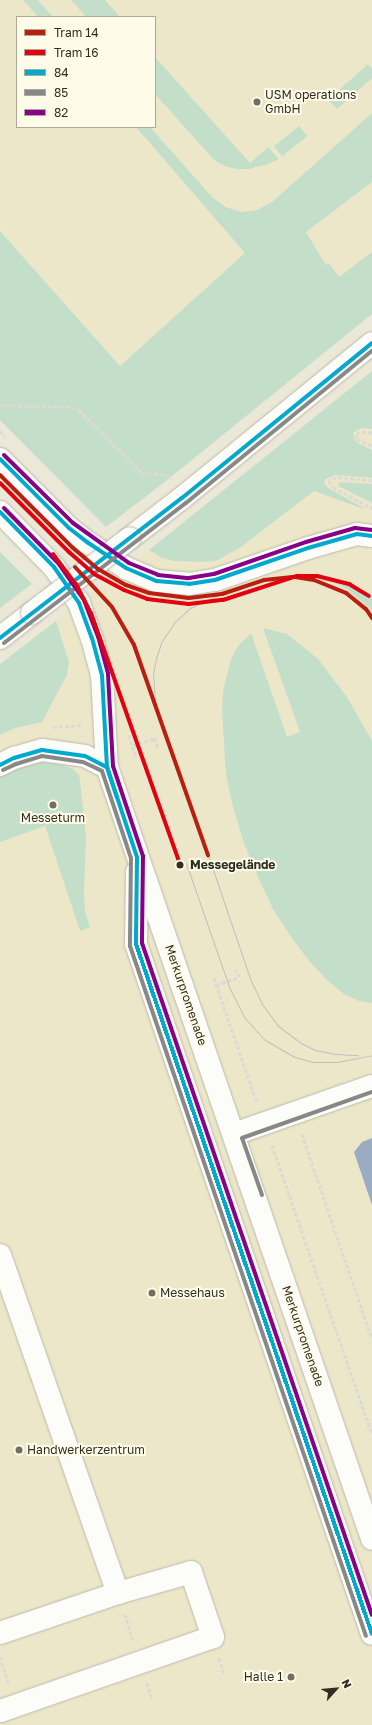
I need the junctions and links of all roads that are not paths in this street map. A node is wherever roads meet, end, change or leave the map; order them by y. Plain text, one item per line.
1 (372, 342) edge
2 (0, 459) edge
3 (0, 512) edge
4 (372, 536) edge
5 (0, 638) edge
6 (0, 765) edge
7 (107, 767) junction
8 (137, 857) junction
9 (372, 1086) edge
10 (234, 1134) junction
11 (0, 1255) edge
12 (372, 1539) edge
13 (118, 1593) junction
14 (0, 1633) edge
15 (372, 1634) edge
16 (0, 1710) edge

1 - 5 street, bridge
2 - 4 street
3 - 7 street, Merkurpromenade
6 - 7 street
7 - 8 street, Merkurpromenade
8 - 10 street, Merkurpromenade
8 - 15 street, Merkurpromenade
9 - 10 street
10 - 12 street, Merkurpromenade
11 - 13 street
13 - 14 street
13 - 16 street

